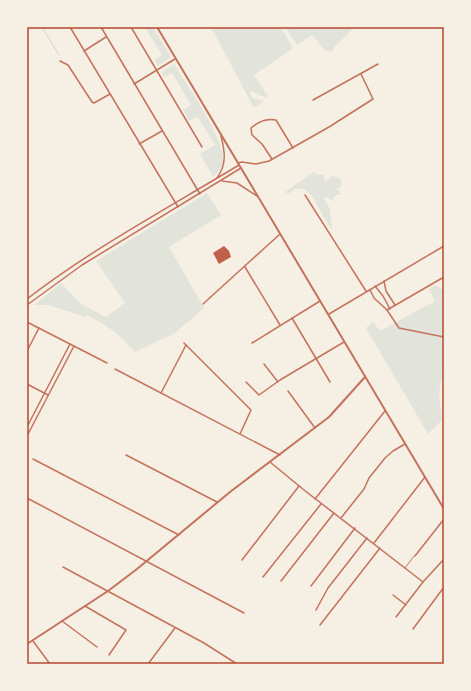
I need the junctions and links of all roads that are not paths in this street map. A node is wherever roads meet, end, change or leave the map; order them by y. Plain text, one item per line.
1 (70, 27) edge
2 (101, 27) edge
3 (131, 27) edge
4 (157, 27) edge
5 (106, 37) junction
6 (84, 51) junction
7 (176, 59) junction
8 (60, 61) dead end
9 (378, 64) dead end
10 (156, 71) junction
11 (361, 74) junction
12 (134, 84) junction
13 (110, 94) junction
14 (313, 100) dead end
15 (162, 131) junction
16 (221, 134) junction
17 (139, 144) junction
18 (202, 147) dead end
19 (293, 148) junction
20 (272, 160) junction
21 (239, 164) junction
22 (241, 168) junction
23 (216, 180) junction
24 (220, 182) junction
25 (198, 190) junction
26 (200, 194) junction
27 (304, 195) dead end
28 (258, 197) junction
29 (175, 204) junction
30 (178, 208) junction
31 (280, 234) junction
32 (444, 246) edge
33 (245, 267) junction
34 (444, 277) edge
35 (384, 281) junction
36 (374, 286) junction
37 (369, 290) junction
38 (366, 291) junction
39 (27, 299) edge
40 (320, 301) junction
41 (203, 304) dead end
42 (27, 305) edge
43 (395, 305) junction
44 (389, 310) junction
45 (328, 315) junction
46 (292, 318) junction
47 (27, 322) edge
48 (280, 325) junction
49 (39, 328) junction
50 (444, 337) edge
51 (344, 342) junction
52 (184, 343) dead end
53 (252, 343) dead end
54 (70, 344) junction
55 (186, 345) junction
56 (74, 346) junction
57 (27, 351) edge
58 (316, 358) junction
59 (107, 363) dead end
60 (264, 364) dead end
61 (115, 369) dead end
62 (365, 377) junction
63 (246, 382) dead end
64 (278, 382) junction
65 (330, 382) dead end
66 (27, 384) edge
67 (288, 391) dead end
68 (45, 393) junction
69 (161, 393) junction
70 (48, 395) junction
71 (385, 411) junction
72 (27, 428) edge
73 (315, 428) junction
74 (240, 434) junction
75 (27, 436) edge
76 (405, 444) junction
77 (126, 455) dead end
78 (280, 455) junction
79 (33, 459) dead end
80 (270, 462) junction
81 (425, 477) junction
82 (299, 486) junction
83 (27, 498) edge
84 (315, 499) junction
85 (216, 502) junction
86 (321, 504) junction
87 (444, 509) edge
88 (334, 513) junction
89 (341, 518) junction
90 (444, 519) edge
91 (355, 528) junction
92 (179, 535) junction
93 (367, 538) junction
94 (374, 543) junction
95 (380, 548) junction
96 (415, 556) joint
97 (444, 559) edge
98 (242, 560) dead end
99 (148, 561) junction
100 (63, 567) dead end
101 (405, 568) junction
102 (262, 577) dead end
103 (281, 581) dead end
104 (423, 582) junction
105 (311, 586) dead end
106 (444, 587) edge
107 (108, 591) junction
108 (393, 595) dead end
109 (406, 605) junction
110 (85, 606) junction
111 (316, 610) dead end
112 (244, 613) dead end
113 (396, 617) dead end
114 (62, 621) junction
115 (320, 625) dead end
116 (175, 628) junction
117 (413, 628) dead end
118 (33, 641) junction
119 (27, 644) edge
120 (97, 647) dead end
121 (109, 655) dead end
122 (50, 664) edge
123 (148, 664) edge
124 (237, 664) edge

1 - 6 street
2 - 5 street
3 - 10 street
4 - 7 street
5 - 6 street
5 - 12 street
6 - 13 street
7 - 10 street
7 - 16 street
8 - 13 street
9 - 11 street
10 - 12 street
10 - 18 street
11 - 14 street
11 - 19 street
12 - 15 street
13 - 17 street
15 - 17 street
15 - 25 street
16 - 21 street
16 - 23 street
17 - 29 street
19 - 20 street
19 - 20 street
20 - 21 street
21 - 22 street
21 - 23 street
22 - 24 street
22 - 28 street
23 - 25 street
24 - 26 street
24 - 28 street
25 - 26 street
25 - 29 street
26 - 30 street
27 - 38 street
28 - 31 street
29 - 30 street
29 - 39 street
30 - 42 street
31 - 33 street
31 - 40 street
32 - 35 street
33 - 41 street
33 - 48 street
34 - 43 street
35 - 36 street
35 - 43 street
36 - 37 street
36 - 44 street
37 - 38 street
37 - 44 street
38 - 45 street
40 - 45 street
40 - 46 street
43 - 44 street
44 - 50 street
45 - 51 street
46 - 48 street
46 - 58 street
47 - 49 street
48 - 53 street
49 - 54 street
49 - 57 street
51 - 58 street
51 - 62 street
52 - 55 street
54 - 56 street
54 - 68 street
55 - 69 street
55 - 74 street
56 - 59 street
56 - 70 street
58 - 64 street
58 - 65 street
60 - 64 street
61 - 69 street
62 - 71 street
62 - 73 street
63 - 64 street
66 - 68 street
67 - 73 street
68 - 70 street
68 - 72 street
69 - 74 street
70 - 75 street
71 - 76 street
71 - 84 street
73 - 78 street
74 - 78 street
76 - 81 street
76 - 89 street
77 - 85 street
78 - 80 street
79 - 92 street
80 - 82 street
80 - 85 street
81 - 87 street
81 - 94 street
82 - 84 street
82 - 98 street
83 - 99 street
84 - 86 street
85 - 92 street
86 - 88 street
86 - 102 street
88 - 89 street
88 - 103 street
89 - 91 street
90 - 96 street
91 - 93 street
91 - 105 street
92 - 99 street
93 - 94 street
93 - 111 street
94 - 95 street
95 - 101 street
95 - 115 street
96 - 101 street
97 - 104 street
99 - 107 street
99 - 112 street
100 - 107 street
101 - 104 street
104 - 109 street
106 - 117 street
107 - 110 street
107 - 116 street
108 - 109 street
109 - 113 street
110 - 114 street
110 - 121 street
114 - 118 street
114 - 120 street
116 - 123 street
116 - 124 street
118 - 119 street
118 - 122 street

